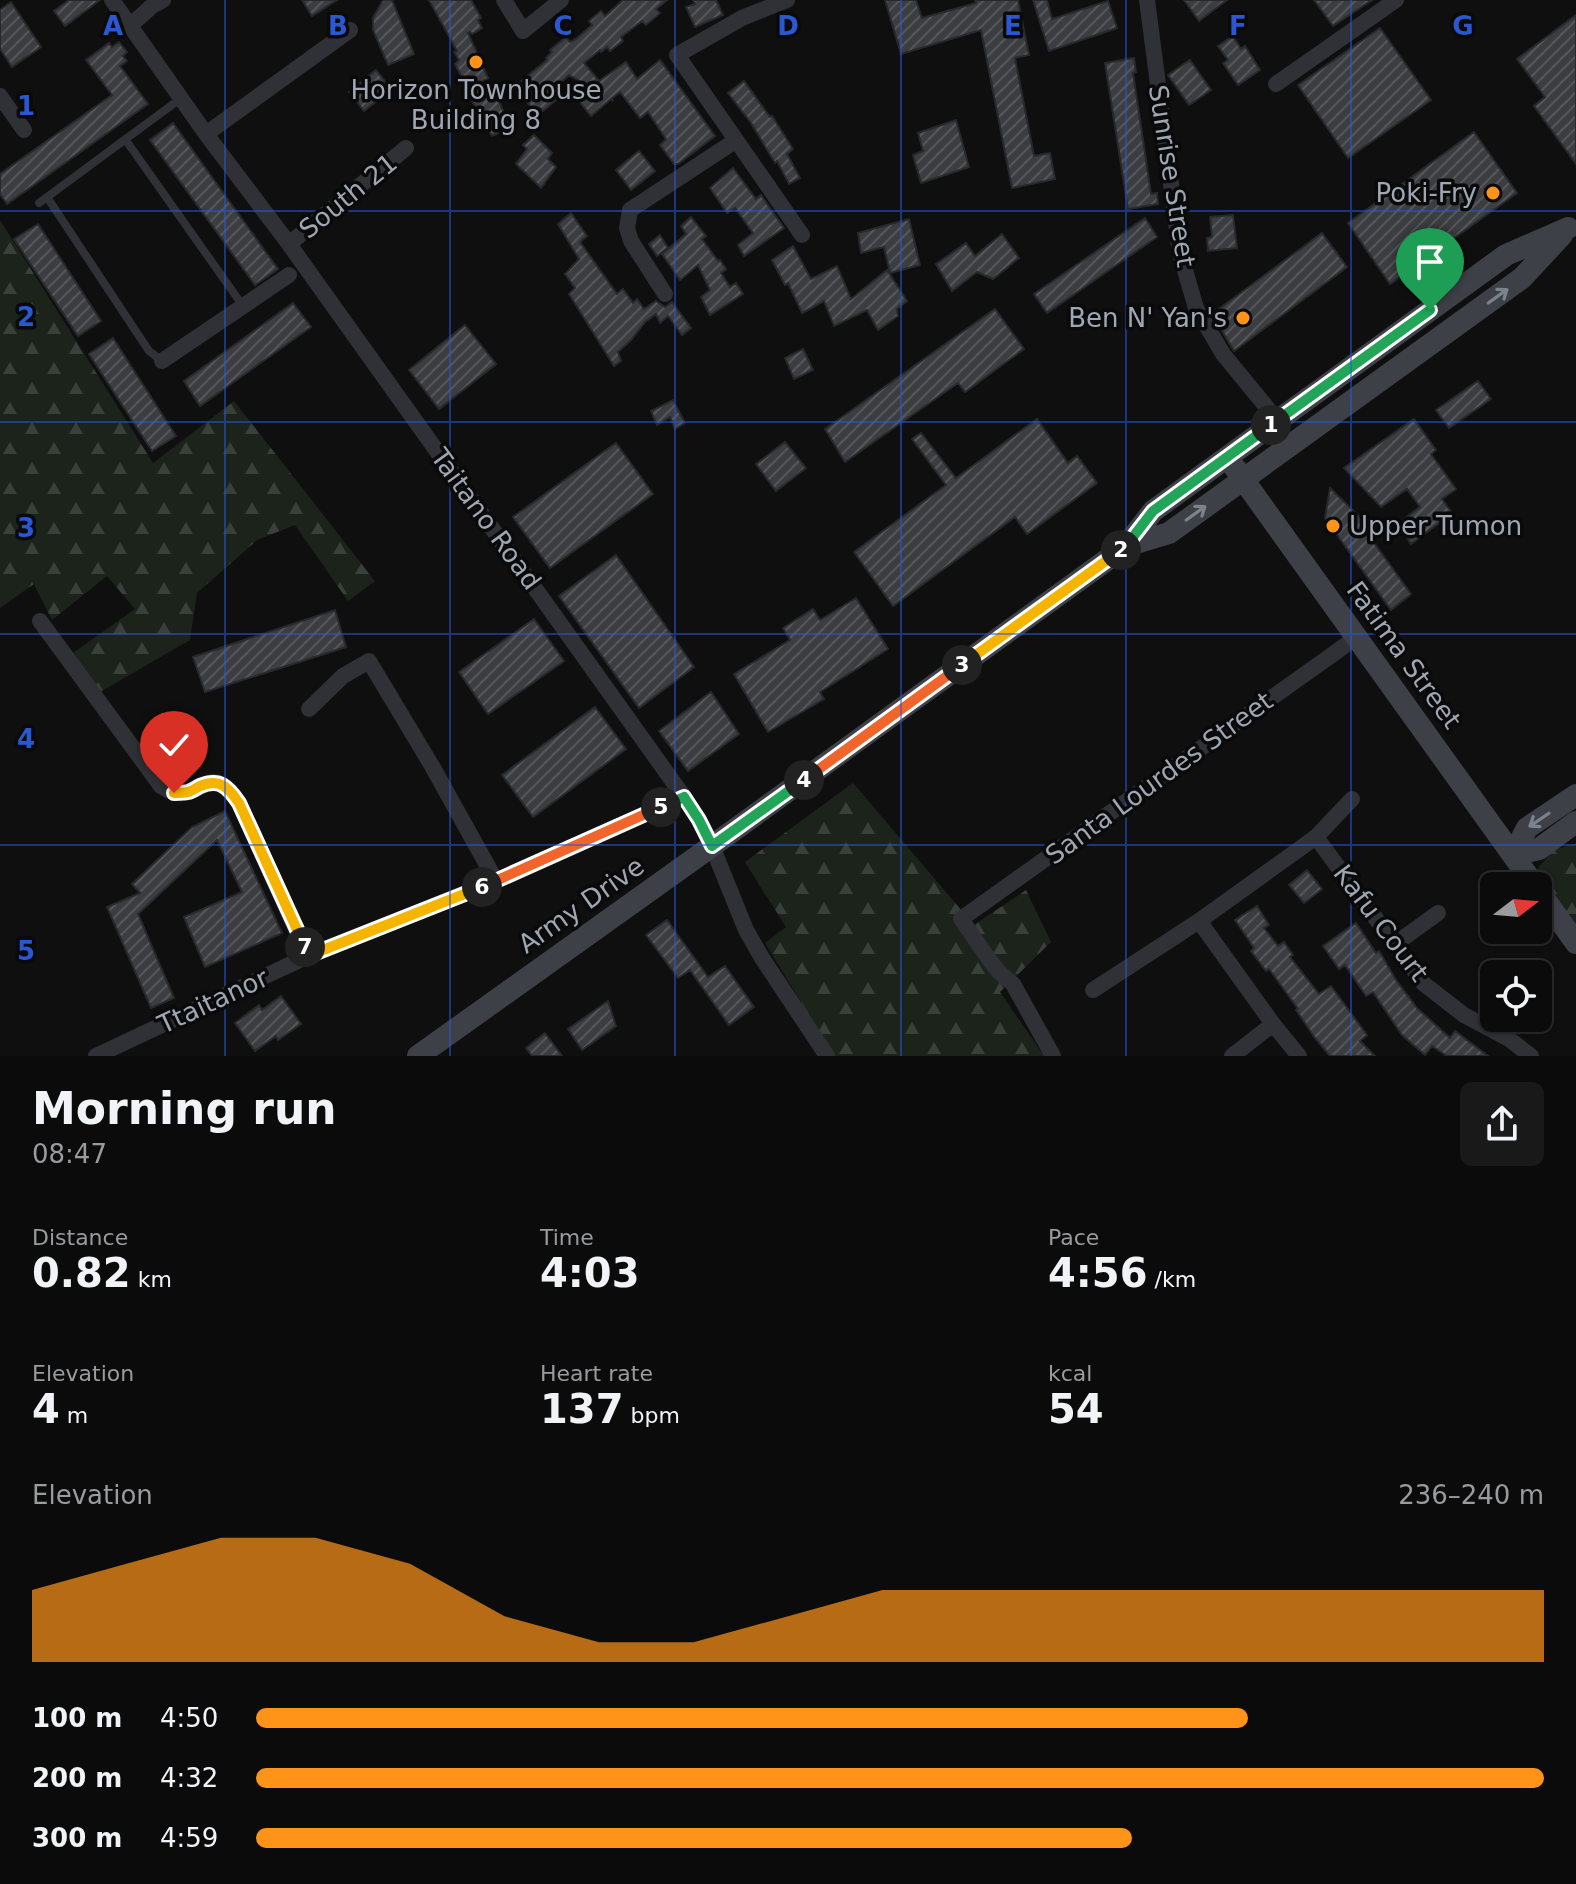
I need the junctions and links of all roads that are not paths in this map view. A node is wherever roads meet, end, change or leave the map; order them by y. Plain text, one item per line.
1 (112, 0) edge
2 (163, 0) edge
3 (504, 0) edge
4 (561, 0) edge
5 (787, 0) edge
6 (1147, 0) edge
7 (1396, 0) edge
8 (131, 25) junction
9 (350, 30) dead end
10 (1276, 84) dead end
11 (0, 96) edge
12 (181, 98) junction
13 (24, 130) dead end
14 (206, 134) junction
15 (125, 139) junction
16 (735, 141) junction
17 (406, 148) dead end
18 (1572, 226) edge
19 (802, 235) dead end
20 (289, 244) junction
21 (289, 275) dead end
22 (665, 294) dead end
23 (243, 306) junction
24 (162, 361) joint
25 (1278, 421) junction
26 (1227, 457) junction
27 (1243, 480) junction
28 (1126, 546) junction
29 (40, 621) dead end
30 (1357, 637) junction
31 (309, 709) dead end
32 (1576, 795) edge
33 (684, 797) junction
34 (1352, 799) dead end
35 (1576, 822) edge
36 (1316, 837) junction
37 (712, 846) junction
38 (1513, 855) junction
39 (1525, 872) edge
40 (496, 881) junction
41 (1552, 909) edge
42 (1438, 913) dead end
43 (1199, 921) junction
44 (1576, 943) edge
45 (1395, 944) junction
46 (308, 956) junction
47 (1093, 990) dead end
48 (1273, 1024) junction
49 (96, 1056) edge
50 (418, 1056) edge
51 (827, 1056) edge
52 (1053, 1056) edge
53 (1232, 1056) edge
54 (1299, 1056) edge
55 (1531, 1056) edge

1 - 8 street, Taitano Road
2 - 8 street
3 - 4 street
5 - 16 street
6 - 25 street, Sunrise Street
7 - 10 street
8 - 12 street, Taitano Road
9 - 14 street
11 - 13 street
12 - 14 street, Taitano Road
12 - 15 lane
14 - 20 street, Taitano Road
15 - 23 lane
15 - 24 lane
16 - 19 street
16 - 22 street
17 - 20 street, South 21
18 - 25 main road, Army Drive
27 -> 18 main road, Army Drive
20 - 33 street, Taitano Road
21 - 23 street
23 - 24 street
25 - 26 main road, Army Drive
26 - 27 main road, Fatima Street
26 - 28 main road, Army Drive
28 -> 27 main road, Army Drive
27 - 30 main road, Fatima Street
28 - 37 main road, Army Drive
29 - 46 street
30 - 38 main road, Fatima Street
30 - 52 street, Santa Lourdes Street
31 - 40 street
32 -> 38 main road
33 - 37 street, Taitano Road
33 - 40 street, Ttaitanor
34 - 36 street
35 - 38 main road
36 - 43 street
36 - 45 street, Kafu Court
37 - 50 main road, Army Drive
37 - 51 street, Taitano Road
38 - 39 main road, Fatima Street
40 - 46 street, Ttaitanor
41 - 44 main road, Fatima Street
42 - 45 street
43 - 47 street
43 - 48 street
45 - 55 street, Kafu Court
46 - 49 street, Ttaitanor
48 - 53 street
48 - 54 street

